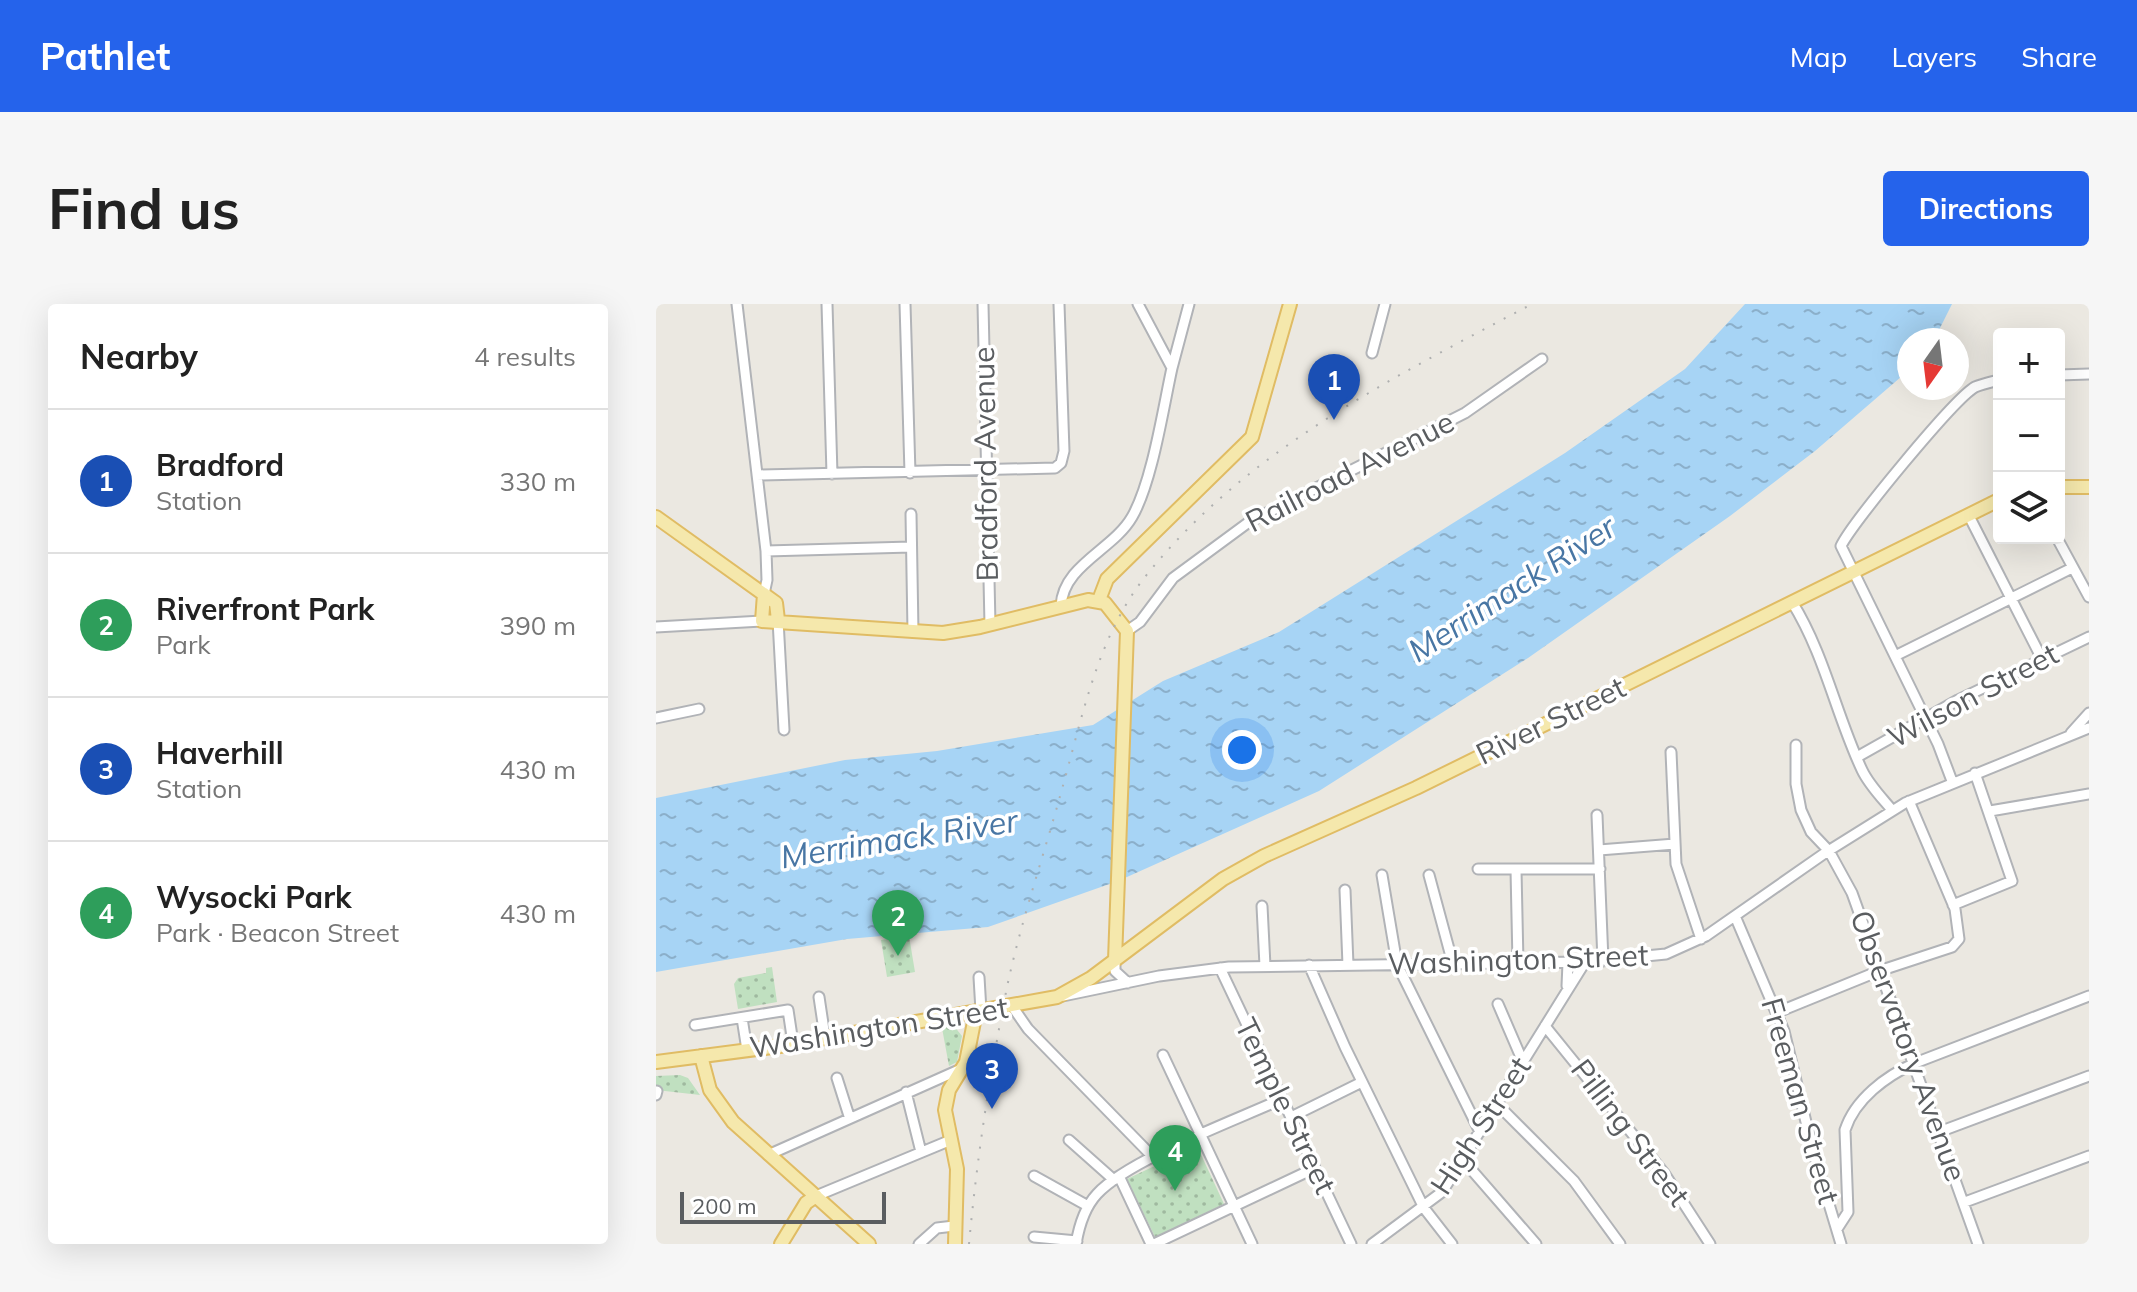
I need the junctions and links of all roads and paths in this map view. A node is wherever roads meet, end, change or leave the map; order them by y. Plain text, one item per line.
1 (737, 304) edge
2 (827, 304) edge
3 (905, 304) edge
4 (983, 304) edge
5 (1059, 304) edge
6 (1138, 304) edge
7 (1189, 304) edge
8 (1290, 304) edge
9 (1385, 304) edge
10 (1372, 353) dead end
11 (1542, 359) dead end
12 (1172, 368) junction
13 (2089, 374) edge
14 (2065, 375) edge
15 (1993, 382) edge
16 (987, 472) junction
17 (910, 473) junction
18 (832, 474) junction
19 (757, 475) junction
20 (2065, 487) edge
21 (2089, 487) edge
22 (1993, 503) edge
23 (911, 514) dead end
24 (1969, 516) junction
25 (656, 517) edge
26 (2060, 544) edge
27 (911, 547) junction
28 (766, 551) junction
29 (2072, 568) junction
30 (1856, 571) junction
31 (764, 594) junction
32 (2089, 597) edge
33 (2010, 599) junction
34 (1099, 600) junction
35 (1792, 602) junction
36 (1061, 606) junction
37 (778, 620) junction
38 (762, 621) junction
39 (990, 625) junction
40 (656, 627) edge
41 (913, 632) junction
42 (1127, 635) junction
43 (2089, 637) edge
44 (1895, 656) junction
45 (2041, 657) junction
46 (699, 709) dead end
47 (2089, 713) edge
48 (656, 718) edge
49 (1925, 718) junction
50 (2089, 728) edge
51 (784, 730) dead end
52 (2069, 735) junction
53 (1796, 745) dead end
54 (1671, 752) dead end
55 (1857, 757) junction
56 (1975, 773) junction
57 (1952, 781) junction
58 (2089, 794) edge
59 (1909, 801) junction
60 (1892, 810) junction
61 (1990, 811) junction
62 (1597, 815) dead end
63 (1675, 844) junction
64 (1599, 850) junction
65 (1829, 851) junction
66 (1478, 869) dead end
67 (1600, 869) junction
68 (1516, 870) junction
69 (1382, 875) dead end
70 (1429, 875) dead end
71 (1345, 890) dead end
72 (1953, 905) junction
73 (1262, 906) dead end
74 (1735, 916) junction
75 (1116, 933) junction
76 (1701, 939) junction
77 (1141, 941) junction
78 (1115, 960) junction
79 (1603, 961) junction
80 (1585, 962) junction
81 (1518, 963) junction
82 (1568, 963) junction
83 (1397, 964) junction
84 (1453, 964) junction
85 (1309, 965) junction
86 (1348, 965) junction
87 (1265, 966) junction
88 (1220, 968) junction
89 (1879, 971) junction
90 (979, 977) dead end
91 (1128, 983) junction
92 (1567, 986) junction
93 (2089, 996) edge
94 (819, 997) dead end
95 (1057, 997) junction
96 (1498, 1004) dead end
97 (1012, 1006) junction
98 (978, 1012) junction
99 (1778, 1012) junction
100 (742, 1018) junction
101 (695, 1025) dead end
102 (1545, 1026) junction
103 (825, 1037) junction
104 (793, 1043) junction
105 (747, 1050) junction
106 (1163, 1055) dead end
107 (701, 1056) junction
108 (656, 1062) edge
109 (1523, 1062) junction
110 (1915, 1063) junction
111 (964, 1068) junction
112 (2089, 1076) edge
113 (837, 1078) dead end
114 (1362, 1082) junction
115 (906, 1092) junction
116 (1282, 1099) junction
117 (1497, 1104) junction
118 (849, 1116) junction
119 (1291, 1117) junction
120 (1480, 1132) junction
121 (1939, 1132) junction
122 (1200, 1137) junction
123 (951, 1140) junction
124 (1069, 1140) dead end
125 (921, 1152) junction
126 (768, 1155) junction
127 (2089, 1156) edge
128 (1154, 1158) junction
129 (1463, 1160) junction
130 (1315, 1168) junction
131 (1034, 1176) dead end
132 (1116, 1178) junction
133 (816, 1196) junction
134 (1965, 1202) junction
135 (1088, 1206) junction
136 (1234, 1206) junction
137 (1424, 1208) junction
138 (954, 1226) junction
139 (1837, 1229) junction
140 (1034, 1237) dead end
141 (863, 1242) edge
142 (1076, 1243) edge
143 (1376, 1243) edge
144 (781, 1244) edge
145 (919, 1244) edge
146 (955, 1244) edge
147 (1152, 1244) edge
148 (1252, 1244) edge
149 (1351, 1244) edge
150 (1452, 1244) edge
151 (1536, 1244) edge
152 (1620, 1244) edge
153 (1710, 1244) edge
154 (1841, 1244) edge
155 (1978, 1244) edge

1 - 19 street
2 - 18 street
3 - 17 street
4 - 16 street, Bradford Avenue
5 - 16 street
6 - 12 street
7 - 12 street
8 - 34 main road
9 - 10 street
11 - 42 street, Railroad Avenue
12 - 36 street
13 - 14 street
15 - 30 street
16 - 17 street
16 - 39 street, Bradford Avenue
17 - 18 street
18 - 19 street
19 - 28 street
20 - 21 main road
22 - 24 main road, River Street
23 - 27 street
24 - 30 main road, River Street
24 - 33 street
25 - 31 main road
26 - 29 street
27 - 28 street
27 - 41 street
28 - 31 street
29 - 32 street
29 - 33 street
30 - 35 main road, River Street
30 - 44 street
31 - 37 main road
31 - 38 main road
33 - 44 street
33 - 45 street
34 - 36 main road
34 - 42 main road
35 - 55 street
35 - 77 main road, River Street
36 - 39 main road
37 - 38 main road
37 - 41 main road
37 - 51 street
38 - 40 street
39 - 41 main road
42 - 75 main road
43 - 45 street, Wilson Street
44 - 49 street
45 - 49 street, Wilson Street
46 - 48 street
47 - 52 street
49 - 55 street, Wilson Street
49 - 57 street
50 - 52 street, Washington Street
52 - 56 street, Washington Street
53 - 65 street, Observatory Avenue
54 - 63 street
55 - 60 street
56 - 57 street, Washington Street
56 - 61 street
57 - 59 street, Washington Street
58 - 61 street
59 - 60 street, Washington Street
59 - 72 street
60 - 65 street, Washington Street
61 - 72 street
62 - 64 street
63 - 64 street
63 - 76 street
64 - 67 street
65 - 74 street, Washington Street
65 - 89 street, Observatory Avenue
66 - 68 street
67 - 68 street
67 - 79 street
68 - 81 street
69 - 83 street
70 - 84 street
71 - 86 street
72 - 89 street
73 - 87 street
74 - 76 street, Washington Street
74 - 99 street, Freeman Street
75 - 77 main road
75 - 78 main road
76 - 79 street, Washington Street
77 - 78 main road, River Street
78 - 91 street
78 - 95 main road, Washington Street
79 - 80 street, Washington Street
80 - 82 street, Washington Street
80 - 92 street, High Street
81 - 82 street, Washington Street
81 - 84 street, Washington Street
82 - 92 street, High Street
83 - 84 street, Washington Street
83 - 86 street, Washington Street
83 - 120 street
85 - 86 street, Washington Street
85 - 87 street, Washington Street
85 - 114 street
87 - 88 street, Washington Street
88 - 91 street, Washington Street
88 - 116 street, Temple Street
89 - 99 street
89 - 110 street, Observatory Avenue
90 - 98 street
91 - 95 street, Washington Street
92 - 102 street, High Street
93 - 110 street
94 - 103 street
95 - 97 main road, Washington Street
96 - 109 street
97 - 98 main road, Washington Street
97 - 128 street
98 - 103 main road, Washington Street
98 - 111 main road
99 - 139 street, Freeman Street
100 - 101 street
100 - 104 street
100 - 105 street
102 - 109 street, High Street
102 - 153 street, Pilling Street
103 - 104 main road, Washington Street
104 - 105 main road, Washington Street
105 - 107 main road, Washington Street
106 - 122 street
107 - 108 main road, Washington Street
107 - 126 main road
109 - 117 street, High Street
110 - 121 street, Observatory Avenue
110 - 139 street
111 - 115 street
111 - 123 main road
112 - 121 street
113 - 118 street
114 - 119 street
114 - 137 street
115 - 118 street
115 - 125 street
116 - 119 street, Temple Street
116 - 122 street
117 - 120 street, High Street
117 - 152 street
118 - 126 street
119 - 130 street, Temple Street
120 - 129 street, High Street
121 - 134 street, Observatory Avenue
122 - 128 street
122 - 136 street
123 - 125 street
123 - 138 main road
124 - 132 street
125 - 133 street
126 - 133 main road
127 - 134 street
128 - 132 street
129 - 137 street, High Street
129 - 151 street
130 - 136 street
130 - 149 street, Temple Street
131 - 135 street
132 - 135 street
132 - 147 street
133 - 141 main road
133 - 144 main road
134 - 155 street, Observatory Avenue
135 - 142 street
136 - 147 street
136 - 148 street
137 - 143 street, High Street
137 - 150 street
138 - 145 street
138 - 146 main road
139 - 154 street, Freeman Street
140 - 142 street

